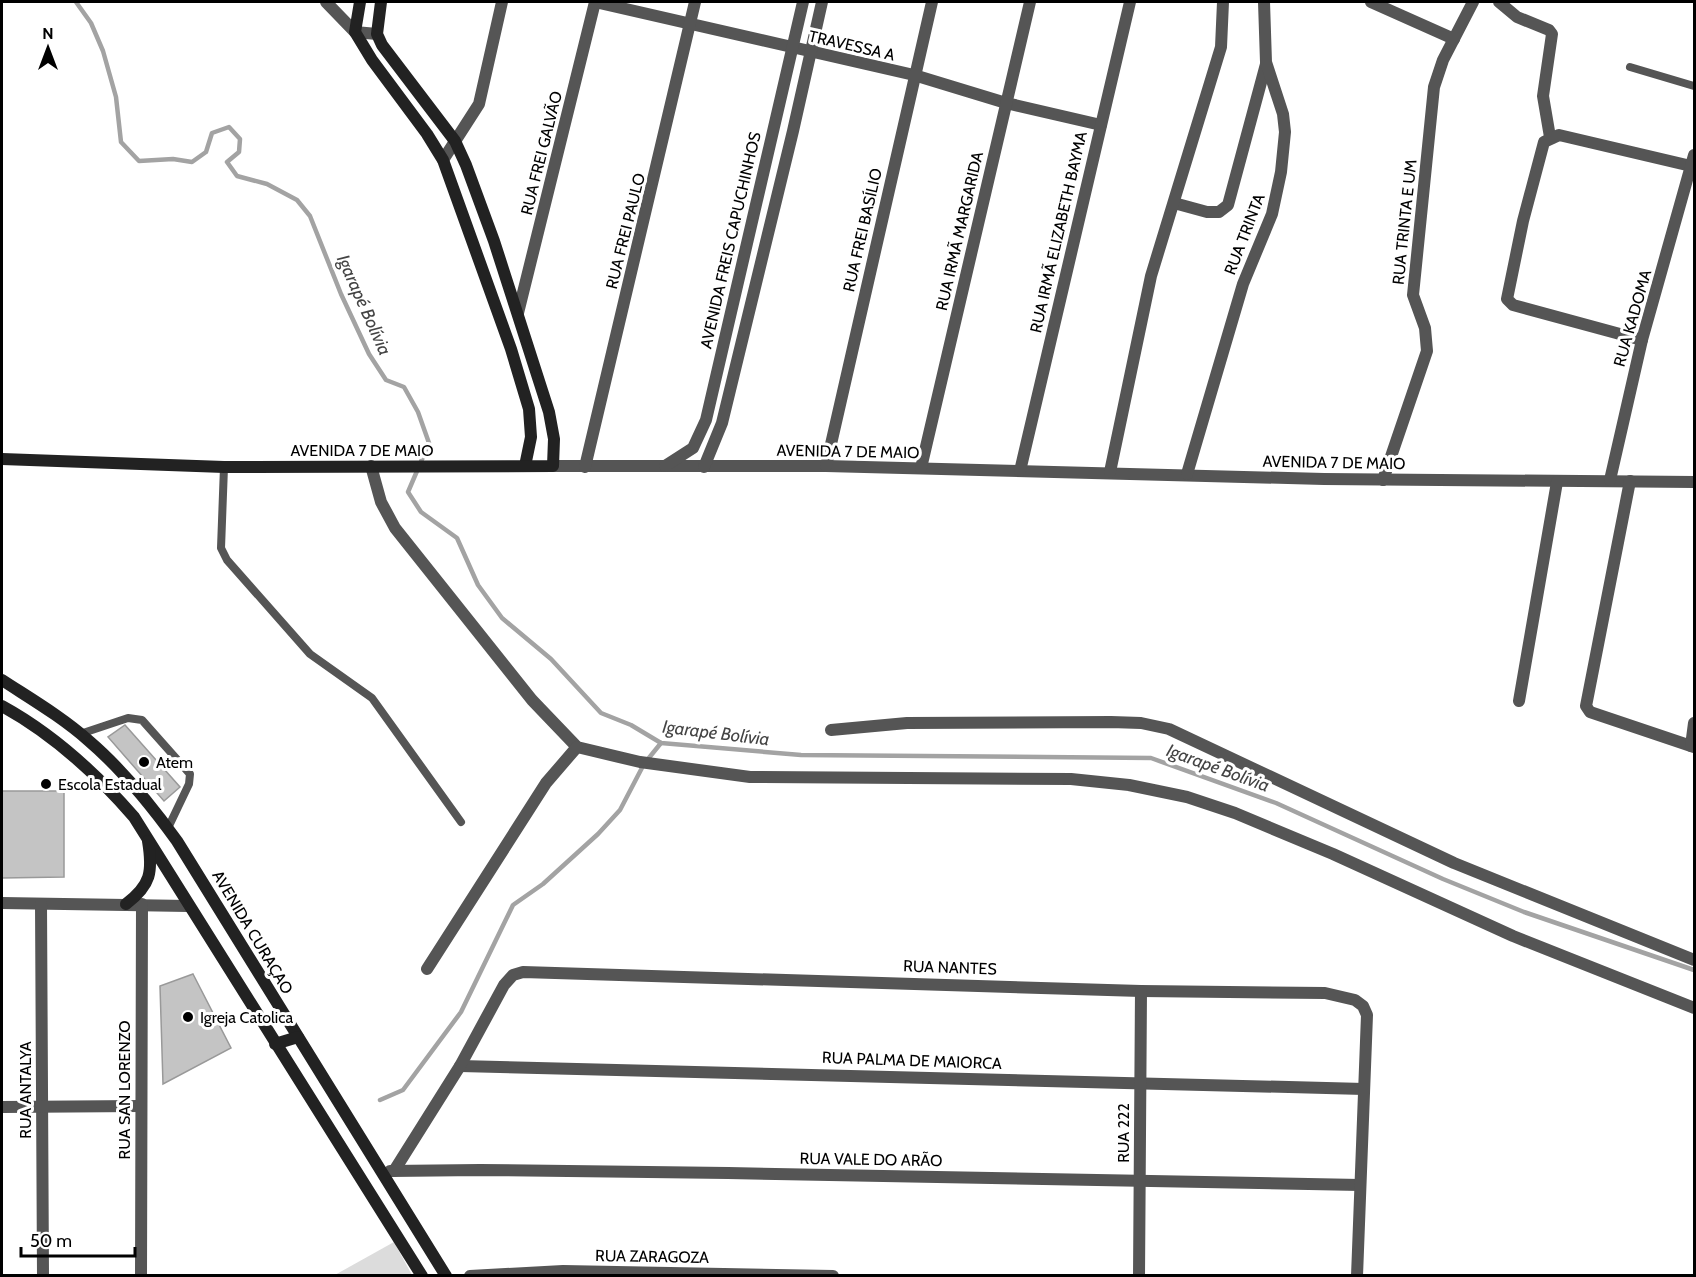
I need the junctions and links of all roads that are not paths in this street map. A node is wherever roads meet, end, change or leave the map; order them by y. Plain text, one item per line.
1 (326, 2) edge
2 (360, 2) edge
3 (381, 2) edge
4 (502, 2) edge
5 (595, 2) edge
6 (695, 2) edge
7 (803, 2) edge
8 (822, 2) edge
9 (932, 2) edge
10 (1030, 2) edge
11 (1130, 2) edge
12 (1223, 2) edge
13 (1264, 2) edge
14 (1371, 2) edge
15 (1473, 2) edge
16 (1498, 2) edge
17 (689, 25) junction
18 (355, 32) junction
19 (377, 34) junction
20 (1454, 39) junction
21 (792, 48) junction
22 (809, 52) junction
23 (1266, 62) junction
24 (1630, 67) dead end
25 (914, 75) junction
26 (1695, 86) edge
27 (1006, 103) junction
28 (1101, 125) junction
29 (1550, 137) junction
30 (455, 141) junction
31 (443, 160) junction
32 (1693, 160) edge
33 (1174, 202) junction
34 (518, 313) junction
35 (1642, 340) junction
36 (2, 459) edge
37 (371, 466) junction
38 (525, 466) junction
39 (553, 466) junction
40 (826, 466) junction
41 (224, 467) junction
42 (585, 467) junction
43 (662, 467) junction
44 (705, 467) junction
45 (921, 468) junction
46 (1020, 471) junction
47 (1110, 472) junction
48 (1187, 474) junction
49 (1383, 480) junction
50 (1610, 480) junction
51 (1630, 481) junction
52 (1557, 482) junction
53 (1695, 482) edge
54 (2, 680) edge
55 (1519, 701) dead end
56 (2, 706) edge
57 (1695, 723) edge
58 (831, 730) dead end
59 (80, 734) junction
60 (1693, 746) edge
61 (577, 747) junction
62 (461, 822) dead end
63 (168, 828) junction
64 (148, 837) junction
65 (2, 903) edge
66 (41, 904) junction
67 (126, 904) junction
68 (141, 904) junction
69 (188, 906) junction
70 (1695, 960) edge
71 (427, 969) dead end
72 (1141, 991) junction
73 (1695, 1008) edge
74 (298, 1036) junction
75 (275, 1044) junction
76 (460, 1066) junction
77 (1140, 1083) junction
78 (1364, 1089) junction
79 (2, 1107) edge
80 (41, 1107) junction
81 (140, 1107) junction
82 (394, 1171) junction
83 (381, 1172) junction
84 (1140, 1180) junction
85 (1360, 1185) junction
86 (43, 1275) edge
87 (141, 1275) edge
88 (422, 1275) edge
89 (446, 1275) edge
90 (470, 1275) edge
91 (833, 1275) edge
92 (1139, 1275) edge
93 (1357, 1275) edge

1 - 18 street
2 - 18 street
3 - 19 street
4 - 30 street
5 - 17 street, TRAVESSA A
5 - 34 street, RUA FREI GALVÃO
6 - 17 street, RUA FREI PAULO
7 - 21 street, AVENIDA FREIS CAPUCHINHOS
8 - 22 street, AVENIDA FREIS CAPUCHINHOS
9 - 25 street, RUA FREI BASÍLIO
10 - 27 street, RUA IRMÃ MARGARIDA
11 - 28 street, RUA IRMÃ ELIZABETH BAYMA
12 - 33 street
13 - 23 street, RUA TRINTA
14 - 20 street
15 - 20 street, RUA TRINTA E UM
16 - 29 street
17 - 21 street, TRAVESSA A
17 - 42 street, RUA FREI PAULO
18 - 19 street
18 - 31 street
19 - 30 street
20 - 49 street, RUA TRINTA E UM
21 - 22 street, TRAVESSA A
21 - 43 street, AVENIDA FREIS CAPUCHINHOS
22 - 25 street, TRAVESSA A
22 - 44 street, AVENIDA FREIS CAPUCHINHOS
23 - 33 street
23 - 48 street, RUA TRINTA
24 - 26 lane
25 - 27 street, TRAVESSA A
25 - 40 street, RUA FREI BASÍLIO
27 - 28 street, TRAVESSA A
27 - 45 street, RUA IRMÃ MARGARIDA
28 - 46 street, RUA IRMÃ ELIZABETH BAYMA
29 - 32 street, RUA KADOMA
29 - 35 street
30 - 31 street
30 - 34 street
31 - 38 street
32 - 35 street, RUA KADOMA
33 - 47 street
34 - 39 street
35 - 50 street, RUA KADOMA
36 - 41 street, AVENIDA 7 DE MAIO
37 - 38 street, AVENIDA 7 DE MAIO
37 - 41 street, AVENIDA 7 DE MAIO
37 - 61 street
38 - 39 street, AVENIDA 7 DE MAIO
39 - 42 street, AVENIDA 7 DE MAIO
40 - 44 street, AVENIDA 7 DE MAIO
40 - 45 street, AVENIDA 7 DE MAIO
41 - 62 lane
42 - 43 street, AVENIDA 7 DE MAIO
43 - 44 street, AVENIDA 7 DE MAIO
45 - 46 street, AVENIDA 7 DE MAIO
46 - 47 street, AVENIDA 7 DE MAIO
47 - 48 street, AVENIDA 7 DE MAIO
48 - 49 street, AVENIDA 7 DE MAIO
49 - 52 street, AVENIDA 7 DE MAIO
50 - 51 street, AVENIDA 7 DE MAIO
50 - 52 street, AVENIDA 7 DE MAIO
51 - 53 street, AVENIDA 7 DE MAIO
51 - 60 street
52 - 55 street
54 - 59 street, AVENIDA CURAÇAO
56 - 64 street
57 - 60 street
58 - 70 street
59 - 63 street, AVENIDA CURAÇAO
59 - 63 lane
61 - 71 street
61 - 73 street
63 - 74 street, AVENIDA CURAÇAO
64 - 67 street
64 - 69 street
65 - 66 street
66 - 67 street
66 - 80 street, RUA ANTALYA
67 - 68 street
68 - 69 street
68 - 81 street, RUA SAN LORENZO
69 - 75 street
72 - 76 street, RUA NANTES
72 - 77 street, RUA 222
72 - 78 street, RUA NANTES
74 - 75 street
74 - 83 street, AVENIDA CURAÇAO
75 - 88 street
76 - 77 street, RUA PALMA DE MAIORCA
76 - 82 street
77 - 78 street, RUA PALMA DE MAIORCA
77 - 84 street, RUA 222
78 - 85 street
79 - 80 street
80 - 81 street
80 - 86 street, RUA ANTALYA
81 - 87 street, RUA SAN LORENZO
82 - 83 street, RUA VALE DO ARÃO
82 - 84 street, RUA VALE DO ARÃO
83 - 89 street, AVENIDA CURAÇAO
84 - 85 street, RUA VALE DO ARÃO
84 - 92 street, RUA 222
85 - 93 street
90 - 91 street, RUA ZARAGOZA

